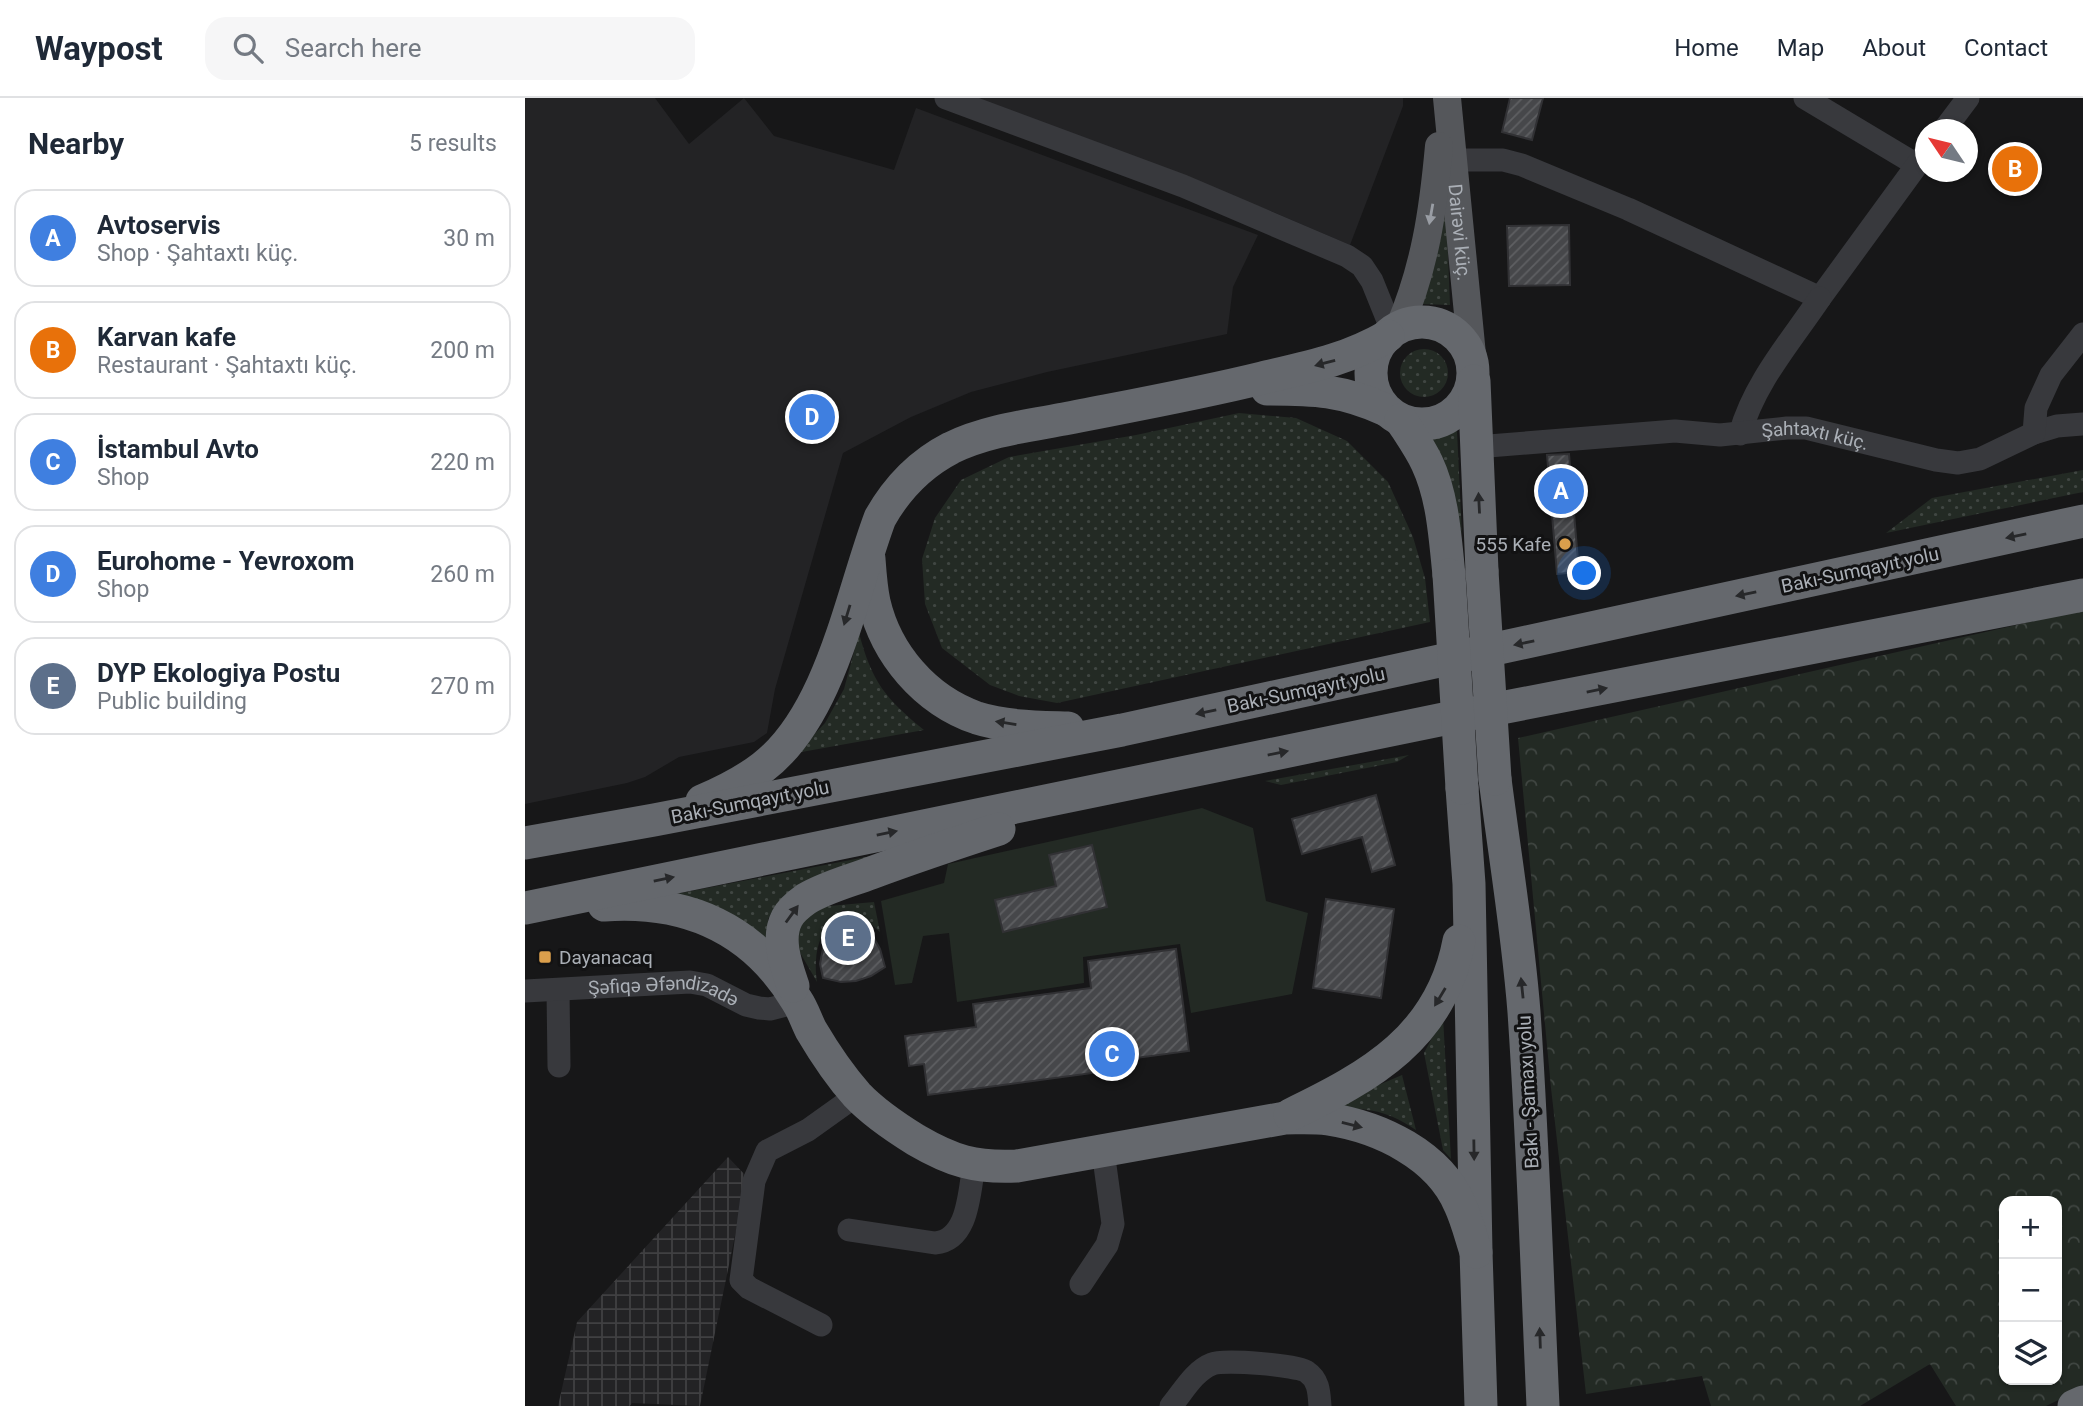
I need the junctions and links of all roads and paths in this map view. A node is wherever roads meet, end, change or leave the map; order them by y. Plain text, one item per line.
1 (946, 98) edge
2 (1445, 98) edge
3 (1805, 98) edge
4 (1968, 98) edge
5 (1952, 119) edge
6 (1915, 157) edge
7 (1453, 160) junction
8 (1915, 168) edge
9 (1820, 298) junction
10 (1393, 332) junction
11 (2083, 334) edge
12 (1473, 370) junction
13 (1212, 390) junction
14 (1394, 415) junction
15 (2083, 424) edge
16 (2033, 433) junction
17 (1740, 434) junction
18 (1476, 447) junction
19 (2083, 521) edge
20 (867, 550) junction
21 (2083, 595) edge
22 (1122, 730) junction
23 (1172, 775) junction
24 (655, 820) junction
25 (525, 843) edge
26 (1469, 884) junction
27 (525, 909) edge
28 (558, 990) junction
29 (525, 991) edge
30 (798, 1002) junction
31 (559, 1066) dead end
32 (857, 1095) junction
33 (1285, 1118) junction
34 (1103, 1151) junction
35 (974, 1165) junction
36 (849, 1230) dead end
37 (1476, 1252) junction
38 (1081, 1284) dead end
39 (821, 1325) dead end
40 (2083, 1402) edge
41 (1171, 1406) edge
42 (1320, 1406) edge
43 (1481, 1406) edge
44 (1502, 1406) edge
45 (1543, 1406) edge
46 (2074, 1406) edge

1 - 10 street
2 - 7 main road, Dairəvi küç.
2 -> 10 main road, Dairəvi küç.
3 - 6 street
4 - 5 street
7 - 9 street
7 - 12 main road, Dairəvi küç.
8 - 9 street
9 - 17 street
10 - 12 highway
10 -> 13 highway
10 - 14 highway
11 - 16 street
12 - 14 highway
12 - 18 highway, Bakı - Şamaxı yolu
13 - 14 highway
13 - 20 highway
14 - 26 highway, bridge
15 - 16 street, Şahtaxtı küç.
16 - 17 street, Şahtaxtı küç.
17 - 18 street, Şahtaxtı küç.
45 -> 18 highway, Bakı - Şamaxı yolu, bridge
19 -> 22 highway, Bakı-Sumqayıt yolu
22 -> 20 highway
20 -> 24 highway
23 -> 21 highway
22 - 24 highway, Bakı-Sumqayıt yolu
27 -> 23 highway
30 -> 23 highway
24 - 25 highway, Bakı-Sumqayıt yolu
26 -> 33 highway
26 -> 37 highway
26 - 44 highway
27 - 30 highway
28 - 29 street, Şəfiqə Əfəndizadə
28 - 30 street, Şəfiqə Əfəndizadə
28 - 31 street
30 - 32 highway
32 - 35 highway
32 - 39 street
33 - 34 highway
33 -> 37 highway
34 - 35 highway
34 - 38 street
35 - 36 street
37 - 43 highway
40 - 46 highway
41 - 42 street

